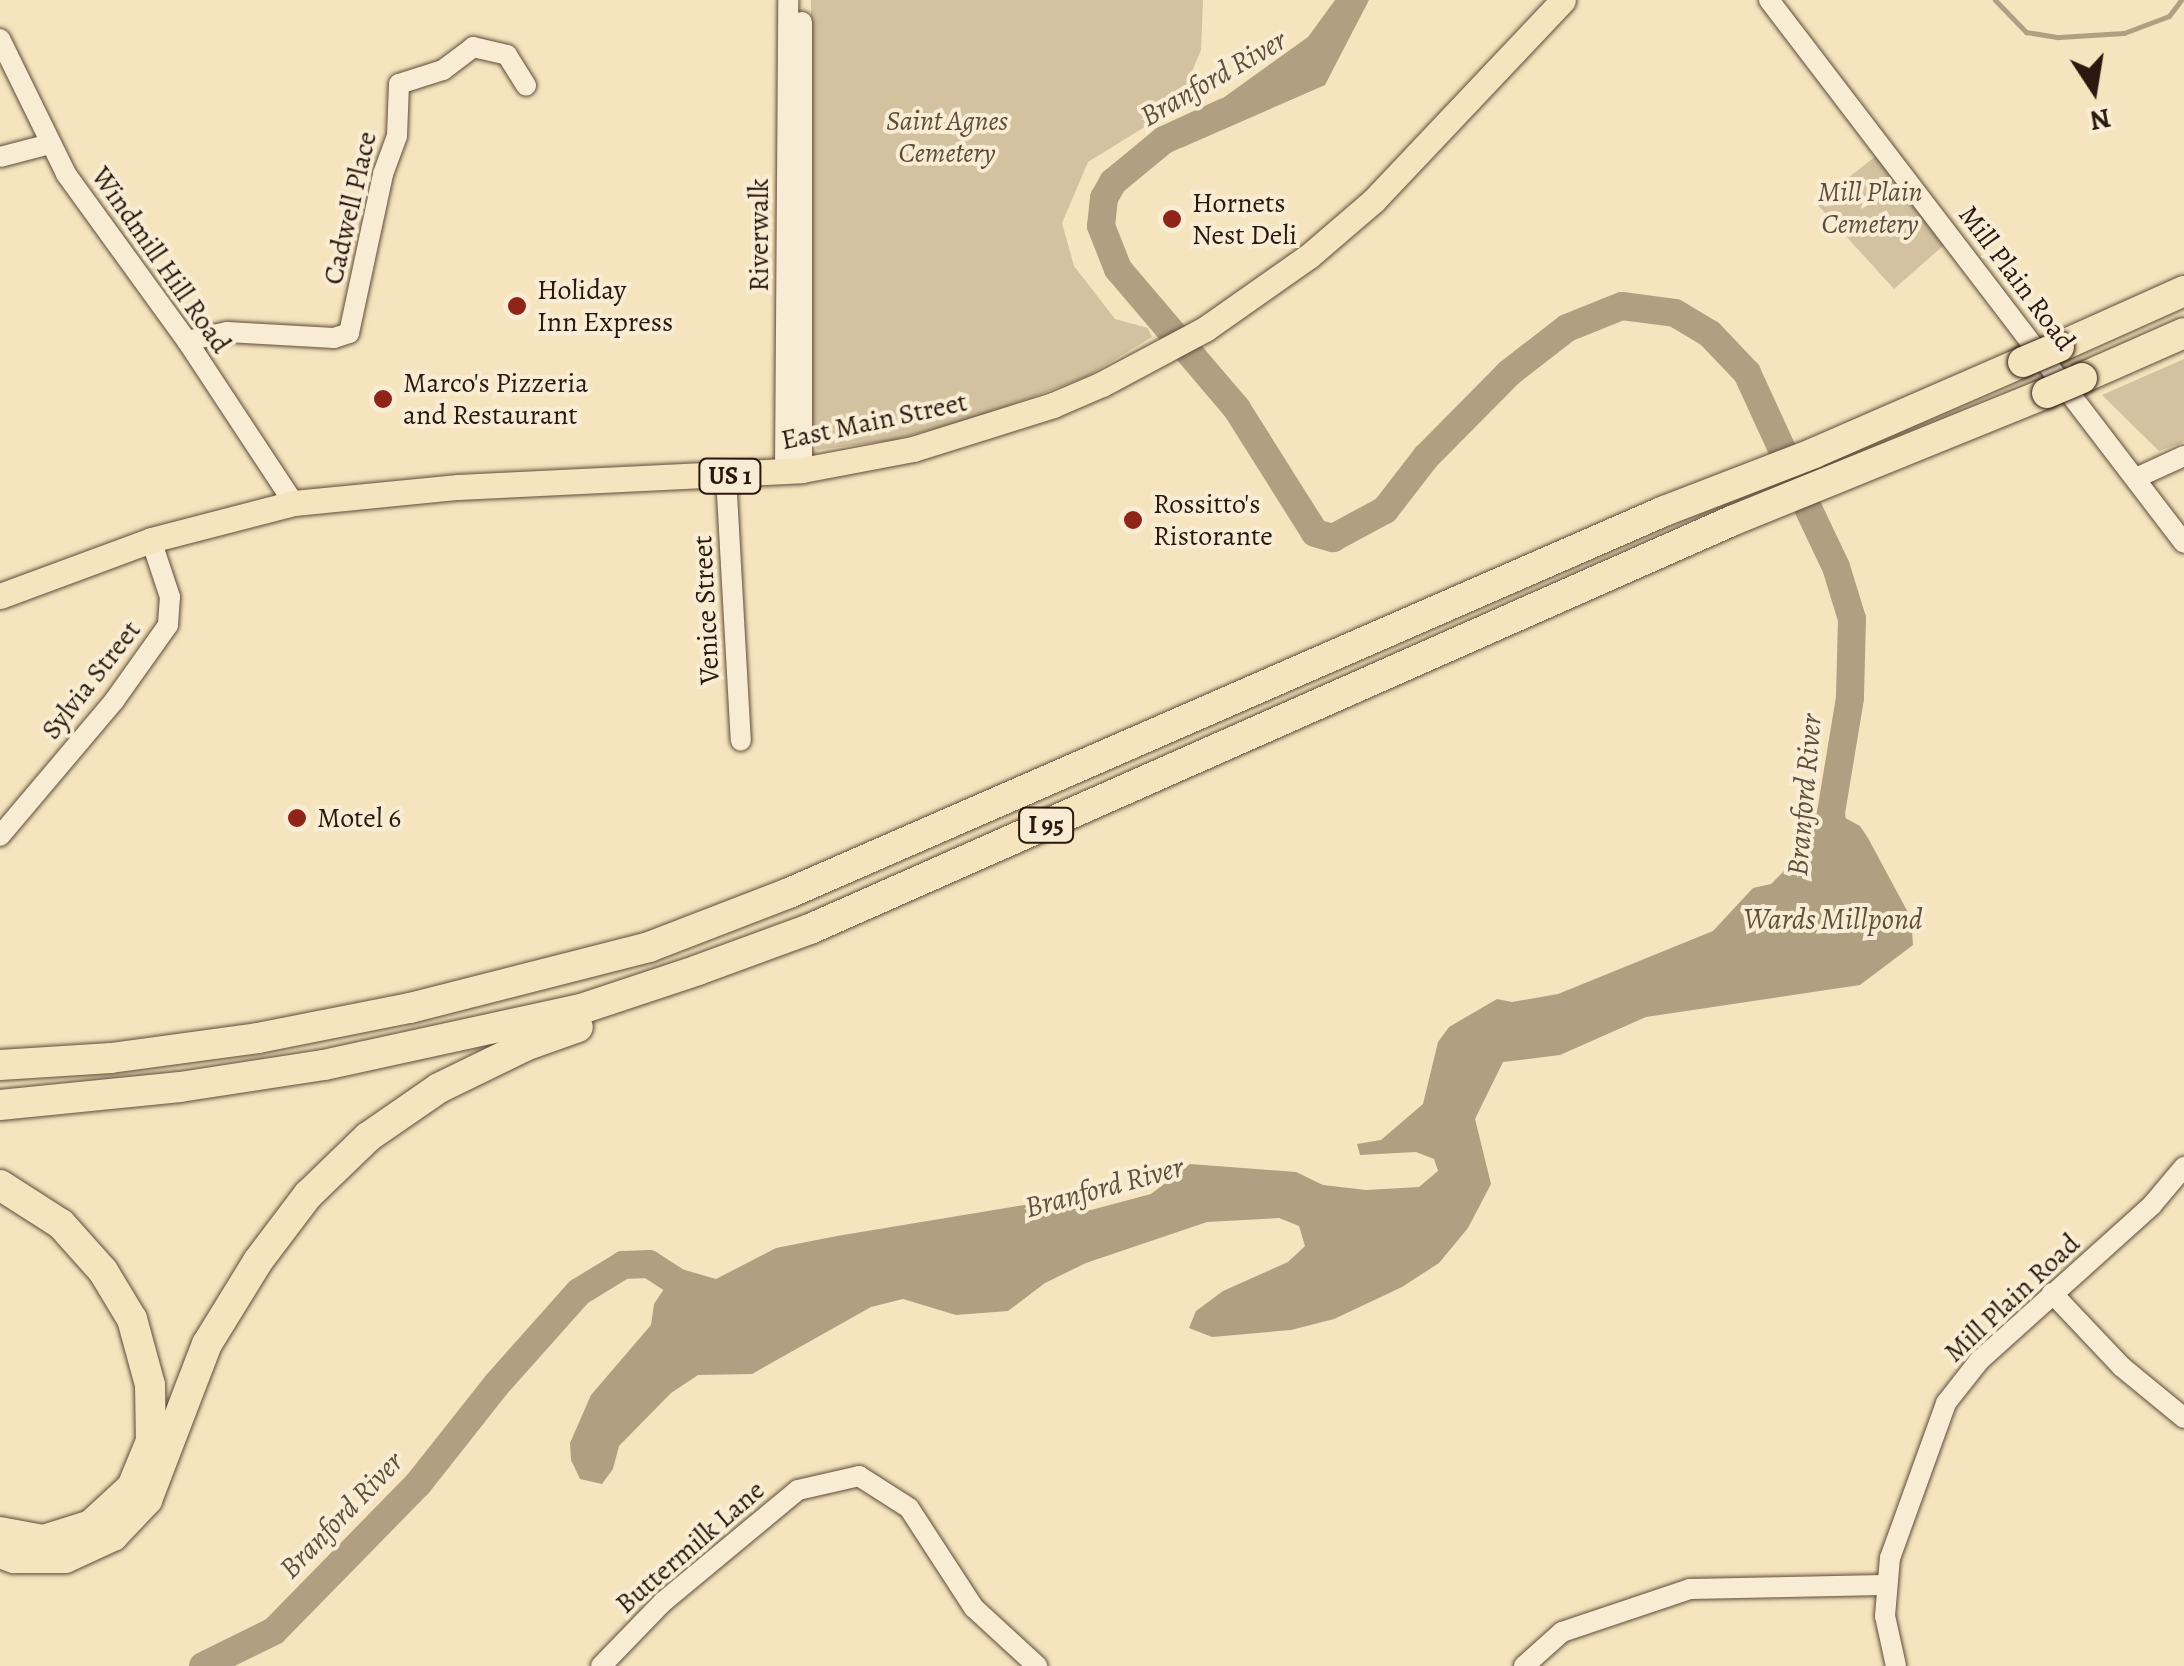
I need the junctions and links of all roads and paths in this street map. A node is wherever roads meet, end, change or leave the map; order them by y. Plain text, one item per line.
1 (788, 0) edge
2 (802, 0) edge
3 (1563, 0) edge
4 (1769, 0) edge
5 (0, 39) edge
6 (526, 85) dead end
7 (50, 144) junction
8 (0, 157) edge
9 (2184, 291) edge
10 (2184, 332) edge
11 (187, 341) junction
12 (2184, 456) edge
13 (794, 470) junction
14 (726, 476) junction
15 (2136, 478) junction
16 (294, 503) junction
17 (151, 540) junction
18 (2184, 543) edge
19 (0, 596) edge
20 (741, 740) dead end
21 (0, 836) edge
22 (810, 929) junction
23 (0, 1066) edge
24 (0, 1105) edge
25 (2184, 1167) edge
26 (0, 1185) edge
27 (2052, 1293) junction
28 (2184, 1418) edge
29 (0, 1532) edge
30 (0, 1553) edge
31 (1886, 1585) junction
32 (600, 1666) edge
33 (1037, 1666) edge
34 (1524, 1666) edge
35 (1896, 1666) edge

1 - 13 street, Riverwalk
2 - 13 street, Riverwalk
3 - 13 main road, East Main Street / US 1
4 - 15 street, Mill Plain Road
5 - 7 street, Windmill Hill Road
6 - 11 street, Cadwell Place
7 - 8 street
7 - 11 street, Windmill Hill Road
9 - 23 highway, I 95, bridge
10 - 22 highway, I 95, bridge
11 - 16 street, Windmill Hill Road
12 - 15 street
13 - 14 main road, East Main Street / US 1
14 - 16 main road, East Main Street / US 1
14 - 20 street, Venice Street
15 - 18 street, Mill Plain Road
16 - 17 main road, East Main Street / US 1
17 - 19 main road, East Main Street / US 1
17 - 21 street, Sylvia Street
22 - 24 highway, I 95
22 - 30 highway
25 - 27 street, Mill Plain Road
26 - 29 highway
27 - 28 street
27 - 31 street, Mill Plain Road
31 - 34 street
31 - 35 street, Mill Plain Road
32 - 33 street, Buttermilk Lane

